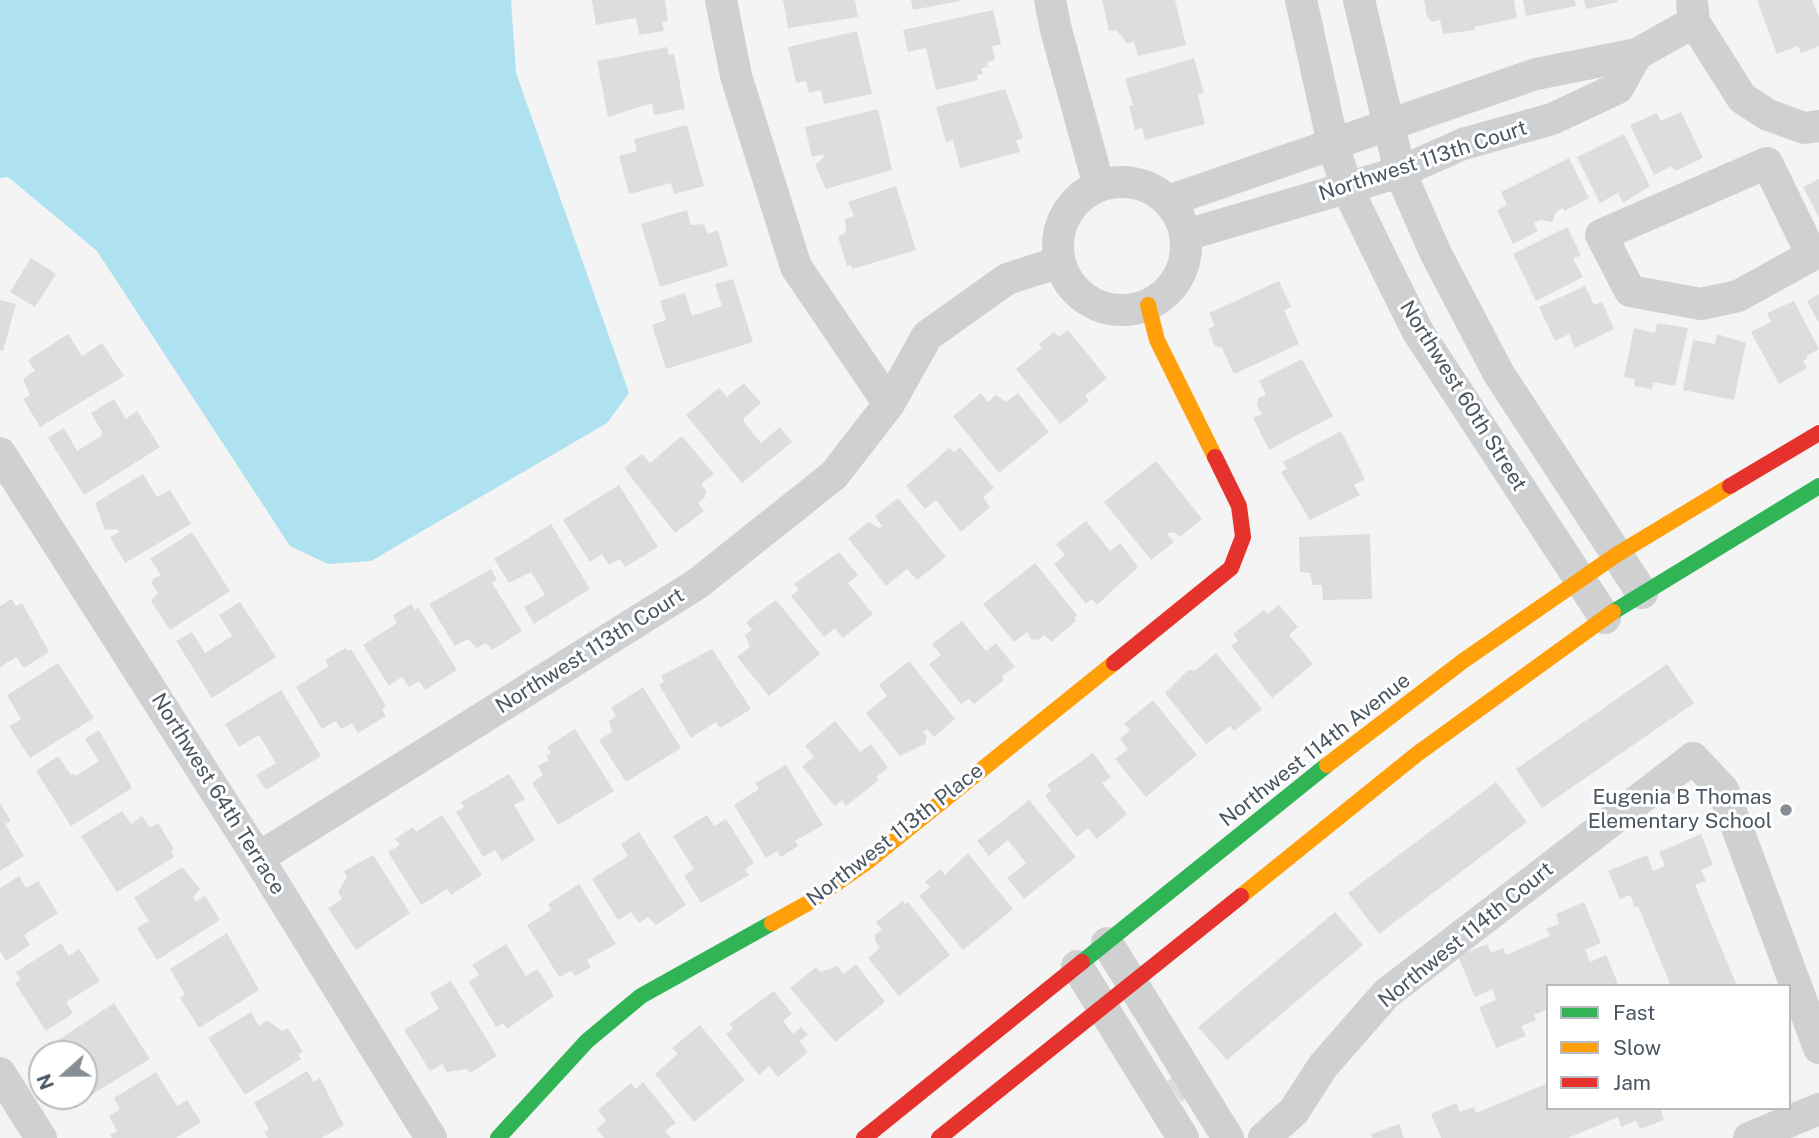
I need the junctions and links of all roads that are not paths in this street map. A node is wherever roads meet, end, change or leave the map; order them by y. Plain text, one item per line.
1 (722, 0) edge
2 (1050, 0) edge
3 (1301, 0) edge
4 (1359, 0) edge
5 (1693, 11) edge
6 (1637, 54) junction
7 (1768, 115) junction
8 (1387, 126) junction
9 (1819, 126) edge
10 (1333, 144) junction
11 (1767, 163) junction
12 (1400, 172) junction
13 (1100, 186) junction
14 (1348, 188) junction
15 (1168, 201) junction
16 (1186, 235) junction
17 (1060, 262) junction
18 (1148, 305) junction
19 (1482, 340) junction
20 (1439, 365) junction
21 (889, 404) junction
22 (1819, 433) edge
23 (0, 453) edge
24 (1819, 486) edge
25 (1703, 500) junction
26 (1616, 555) junction
27 (1689, 563) junction
28 (1579, 579) junction
29 (1642, 593) junction
30 (1605, 618) junction
31 (258, 858) junction
32 (1107, 943) junction
33 (1077, 967) junction
34 (1132, 982) junction
35 (1102, 1006) junction
36 (1819, 1048) edge
37 (0, 1073) edge
38 (1206, 1102) junction
39 (1819, 1109) edge
40 (1179, 1130) edge
41 (41, 1138) edge
42 (432, 1138) edge
43 (498, 1138) edge
44 (864, 1138) edge
45 (939, 1138) edge
46 (1228, 1138) edge
47 (1264, 1138) edge
48 (1749, 1138) edge

1 - 21 street
2 - 13 street
3 - 10 street, Northwest 60th Street
4 - 8 street, Northwest 60th Street
5 - 6 street, Northwest 113th Court
5 - 7 street
6 - 8 street, Northwest 113th Court
6 - 12 street, Northwest 113th Court
7 - 9 street
7 - 11 street
8 - 10 street, Northwest 113th Court
8 - 12 street, Northwest 60th Street
10 - 14 street, Northwest 60th Street
10 - 15 street, Northwest 113th Court
11 - 11 street
12 - 14 street, Northwest 113th Court
12 - 19 street, Northwest 60th Street
13 - 15 street
13 - 17 street
14 - 16 street, Northwest 113th Court
14 - 20 street, Northwest 60th Street
15 - 16 street
16 - 18 street
17 - 18 street
17 - 21 street, Northwest 113th Court
18 - 43 street, Northwest 113th Place
19 - 20 street
19 - 26 street, Northwest 60th Street
20 - 28 street, Northwest 60th Street
21 - 31 street, Northwest 113th Court
22 - 25 street, Northwest 114th Avenue
23 - 31 street, Northwest 64th Terrace
24 - 27 street
25 - 26 street, Northwest 114th Avenue
25 - 27 street
26 - 28 street, Northwest 114th Avenue
26 - 29 street, Northwest 60th Street
27 - 29 street
28 - 30 street, Northwest 60th Street
28 - 32 street, Northwest 114th Avenue
29 - 30 street
30 - 34 street
31 - 42 street, Northwest 64th Terrace
32 - 33 street, Northwest 114th Avenue
32 - 34 street
33 - 35 street
33 - 44 street, Northwest 114th Avenue
34 - 35 street
34 - 38 street
35 - 40 street
35 - 45 street
36 - 47 street, Northwest 114th Court
37 - 41 street
38 - 40 street
38 - 46 street
39 - 48 street

